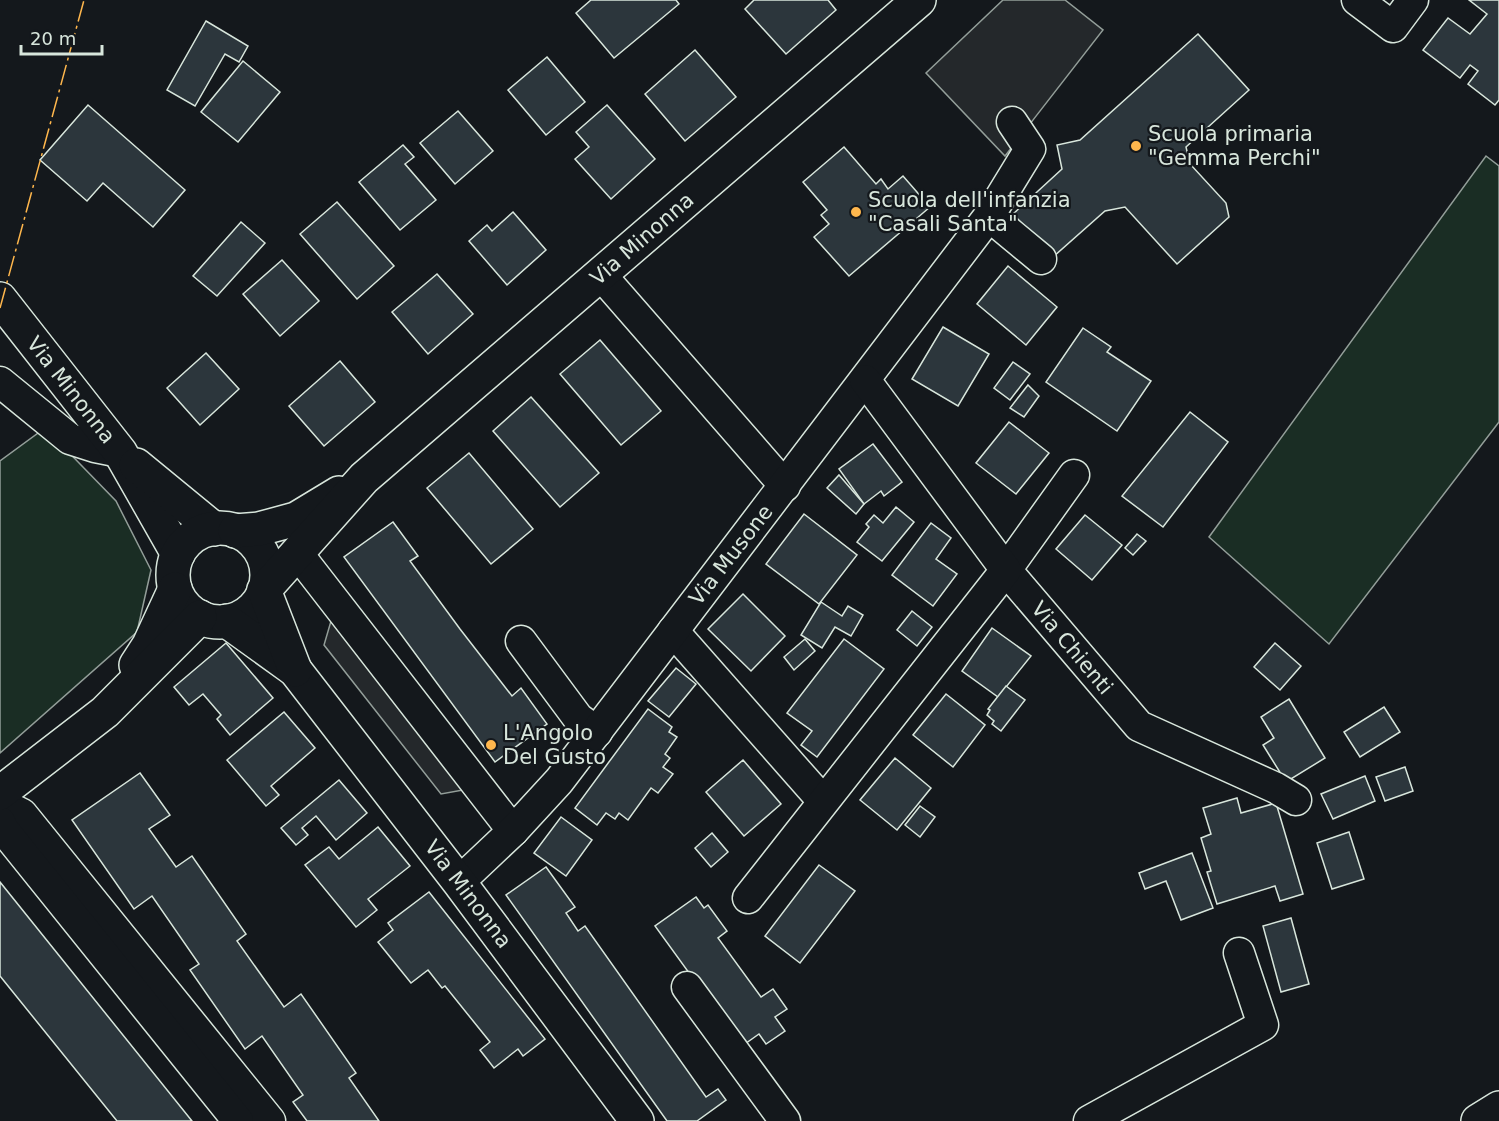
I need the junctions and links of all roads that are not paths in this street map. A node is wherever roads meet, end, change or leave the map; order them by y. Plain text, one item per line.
1 (919, 0) edge
2 (1357, 0) edge
3 (1413, 0) edge
4 (1012, 122) dead end
5 (989, 216) junction
6 (1041, 259) dead end
7 (601, 275) junction
8 (0, 299) edge
9 (865, 380) junction
10 (0, 382) edge
11 (120, 452) junction
12 (1074, 475) dead end
13 (364, 478) junction
14 (785, 486) junction
15 (224, 530) junction
16 (178, 554) junction
17 (298, 554) junction
18 (1006, 570) junction
19 (175, 589) junction
20 (264, 590) junction
21 (214, 619) junction
22 (674, 631) junction
23 (521, 641) dead end
24 (295, 670) junction
25 (105, 712) junction
26 (597, 732) junction
27 (0, 793) edge
28 (1296, 800) dead end
29 (822, 801) junction
30 (0, 803) edge
31 (0, 822) edge
32 (513, 831) junction
33 (459, 882) junction
34 (748, 898) dead end
35 (1239, 953) dead end
36 (687, 987) dead end
37 (1499, 1108) edge
38 (238, 1121) edge
39 (270, 1121) edge
40 (637, 1121) edge
41 (785, 1121) edge
42 (1089, 1121) edge
43 (1478, 1121) edge

1 - 7 main road, Via Minonna
2 - 3 street
4 - 5 street, Via Musone
5 - 6 street
5 - 9 street, Via Musone
7 - 13 main road, Via Minonna
7 - 14 street
8 - 11 main road, Via Minonna
9 - 14 street, Via Musone
9 - 18 street, Via Chienti
10 - 11 street
11 - 15 main road, Via Minonna
11 - 16 main road, Via Minonna
12 - 18 street
13 - 15 main road, Via Minonna
13 - 17 main road, Via Minonna
14 - 22 street, Via Musone
15 - 16 main road, Via Minonna
15 - 20 main road, Via Minonna
16 - 19 main road
17 - 20 main road, Via Minonna
17 - 32 street
18 - 28 street, Via Chienti
18 - 29 street
19 - 21 main road, Via Minonna
19 - 25 main road
20 - 21 main road, Via Minonna
20 - 24 main road, Via Minonna
21 - 24 main road, Via Minonna
21 - 25 main road
22 - 26 street, Via Musone
22 - 29 street
23 - 26 street
24 - 33 main road, Via Minonna
25 - 27 main road
26 - 32 street, Via Musone
29 - 34 street
30 - 39 street
31 - 38 street
32 - 33 street, Via Musone
33 - 40 main road, Via Minonna
35 - 42 street
36 - 41 street
37 - 43 main road

